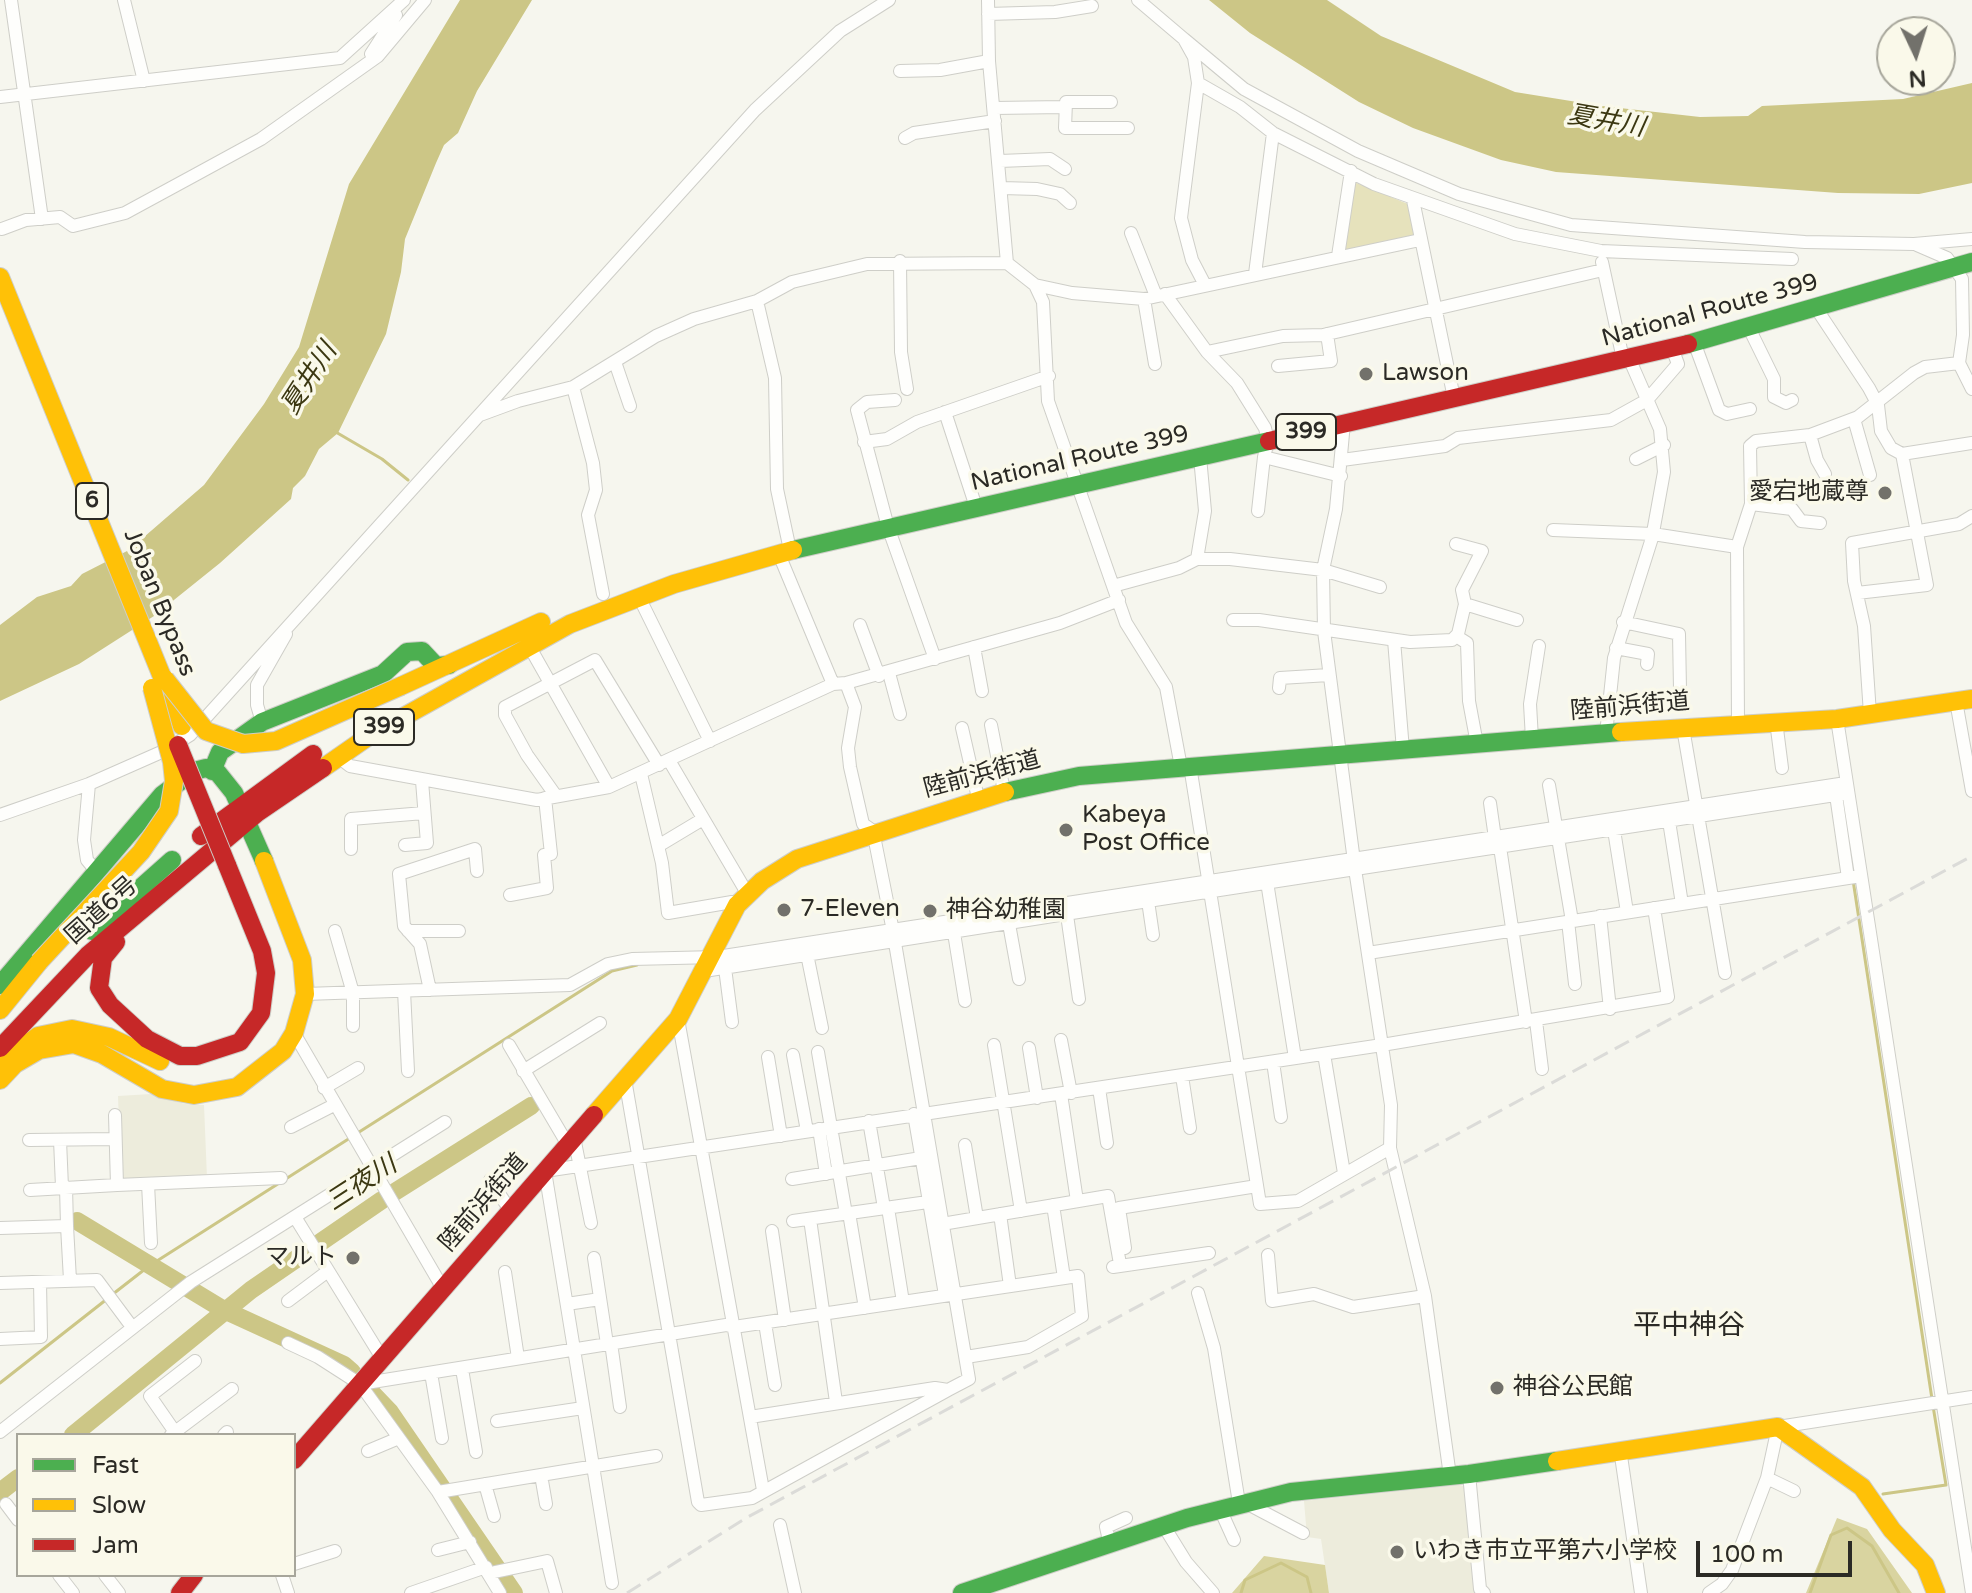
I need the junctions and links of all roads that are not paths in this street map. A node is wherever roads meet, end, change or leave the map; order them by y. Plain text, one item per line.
1 (11, 0) edge
2 (124, 0) edge
3 (425, 0) edge
4 (889, 0) edge
5 (988, 0) edge
6 (1138, 0) edge
7 (404, 1) edge
8 (1092, 6) dead end
9 (988, 14) junction
10 (1184, 39) junction
11 (989, 61) junction
12 (363, 67) junction
13 (900, 71) dead end
14 (144, 81) junction
15 (1198, 83) junction
16 (27, 93) junction
17 (0, 97) edge
18 (1111, 102) dead end
19 (1064, 107) junction
20 (994, 114) junction
21 (1128, 128) dead end
22 (1273, 133) junction
23 (905, 138) dead end
24 (1000, 161) junction
25 (1065, 169) dead end
26 (1351, 171) junction
27 (1002, 188) junction
28 (1413, 200) junction
29 (1070, 203) dead end
30 (42, 219) junction
31 (2, 229) dead end
32 (1131, 233) dead end
33 (1972, 239) edge
34 (1420, 240) junction
35 (1914, 244) junction
36 (1601, 251) junction
37 (1338, 256) junction
38 (1792, 259) dead end
39 (900, 261) junction
40 (1007, 263) junction
41 (1964, 265) edge
42 (1603, 270) junction
43 (1255, 274) junction
44 (0, 277) edge
45 (1035, 285) junction
46 (1205, 285) junction
47 (1155, 296) junction
48 (757, 301) junction
49 (1434, 308) junction
50 (1816, 308) junction
51 (0, 317) edge
52 (1749, 328) junction
53 (1327, 334) junction
54 (1694, 342) junction
55 (1672, 348) junction
56 (1207, 352) junction
57 (1626, 358) junction
58 (615, 362) junction
59 (1959, 363) junction
60 (1155, 364) dead end
61 (1278, 366) dead end
62 (1049, 376) junction
63 (573, 387) junction
64 (907, 389) dead end
65 (1972, 389) edge
66 (1454, 398) junction
67 (895, 400) dead end
68 (1647, 400) junction
69 (1792, 400) dead end
70 (1875, 401) junction
71 (630, 406) dead end
72 (1750, 409) dead end
73 (945, 412) junction
74 (480, 415) junction
75 (1854, 419) junction
76 (1344, 423) junction
77 (1810, 435) junction
78 (864, 442) junction
79 (1972, 443) edge
80 (1664, 445) junction
81 (1266, 449) junction
82 (1902, 454) junction
83 (1200, 457) junction
84 (1636, 459) dead end
85 (1342, 460) junction
86 (1825, 474) dead end
87 (1870, 475) dead end
88 (1341, 476) junction
89 (1076, 484) junction
90 (1751, 504) junction
91 (976, 507) junction
92 (1258, 511) dead end
93 (1972, 516) edge
94 (1820, 523) dead end
95 (888, 527) junction
96 (1553, 530) dead end
97 (1916, 531) junction
98 (1653, 534) junction
99 (1456, 544) dead end
100 (1737, 547) junction
101 (782, 551) junction
102 (1197, 559) junction
103 (1323, 570) junction
104 (1113, 586) junction
105 (1380, 587) dead end
106 (1857, 593) junction
107 (603, 594) junction
108 (639, 597) junction
109 (1119, 600) junction
110 (1465, 604) junction
111 (294, 620) junction
112 (1233, 620) dead end
113 (1517, 620) dead end
114 (1623, 622) junction
115 (860, 625) dead end
116 (1324, 631) junction
117 (1456, 636) junction
118 (1394, 640) junction
119 (528, 644) junction
120 (1539, 646) dead end
121 (974, 647) junction
122 (1616, 648) junction
123 (935, 659) junction
124 (1647, 664) dead end
125 (426, 669) junction
126 (884, 674) junction
127 (1329, 675) junction
128 (158, 684) junction
129 (550, 684) junction
130 (839, 684) junction
131 (1279, 688) dead end
132 (1680, 689) dead end
133 (982, 691) dead end
134 (1964, 700) edge
135 (900, 714) dead end
136 (1870, 714) junction
137 (1837, 719) junction
138 (1776, 721) junction
139 (262, 722) junction
140 (1738, 722) junction
141 (991, 725) dead end
142 (962, 728) dead end
143 (1683, 728) junction
144 (1606, 734) junction
145 (1532, 739) junction
146 (710, 741) junction
147 (1477, 744) junction
148 (1403, 750) junction
149 (1340, 755) junction
150 (337, 756) junction
151 (664, 764) junction
152 (1185, 767) junction
153 (1782, 768) dead end
154 (212, 771) junction
155 (641, 774) junction
156 (422, 781) junction
157 (89, 784) junction
158 (1549, 785) dead end
159 (609, 787) junction
160 (1004, 791) junction
161 (1844, 791) junction
162 (1972, 791) edge
163 (550, 797) junction
164 (978, 798) junction
165 (1490, 803) dead end
166 (1697, 812) junction
167 (243, 813) junction
168 (424, 813) junction
169 (0, 815) edge
170 (703, 819) junction
171 (1669, 821) junction
172 (1614, 830) junction
173 (873, 831) junction
174 (1557, 834) junction
175 (1497, 843) junction
176 (405, 845) dead end
177 (658, 846) junction
178 (351, 849) dead end
179 (209, 850) junction
180 (232, 861) junction
181 (1354, 864) junction
182 (96, 871) junction
183 (477, 871) dead end
184 (1855, 877) junction
185 (1267, 882) junction
186 (1209, 887) junction
187 (510, 895) dead end
188 (742, 899) junction
189 (1712, 899) junction
190 (1148, 901) junction
191 (1682, 904) junction
192 (1654, 908) junction
193 (1627, 912) junction
194 (1067, 915) junction
195 (1600, 916) junction
196 (1570, 921) junction
197 (1009, 924) junction
198 (1515, 930) junction
199 (335, 931) dead end
200 (408, 931) junction
201 (459, 931) dead end
202 (954, 933) junction
203 (1153, 935) dead end
204 (893, 936) junction
205 (810, 948) junction
206 (1368, 953) junction
207 (714, 965) junction
208 (1725, 973) dead end
209 (1019, 979) dead end
210 (1575, 984) dead end
211 (0, 985) edge
212 (430, 990) junction
213 (404, 991) junction
214 (353, 993) junction
215 (305, 994) junction
216 (1079, 999) dead end
217 (965, 1001) dead end
218 (1610, 1009) junction
219 (0, 1010) edge
220 (678, 1019) junction
221 (1531, 1021) junction
222 (732, 1022) dead end
223 (600, 1023) dead end
224 (0, 1026) edge
225 (353, 1026) dead end
226 (822, 1028) dead end
227 (294, 1033) junction
228 (1061, 1040) dead end
229 (509, 1045) dead end
230 (994, 1045) dead end
231 (1382, 1045) junction
232 (0, 1048) edge
233 (1029, 1048) dead end
234 (818, 1052) dead end
235 (1324, 1054) junction
236 (793, 1055) dead end
237 (768, 1057) dead end
238 (1295, 1058) junction
239 (1273, 1062) junction
240 (0, 1064) edge
241 (1238, 1067) junction
242 (358, 1068) dead end
243 (1542, 1069) dead end
244 (408, 1071) dead end
245 (523, 1071) junction
246 (1182, 1076) junction
247 (625, 1079) junction
248 (0, 1080) edge
249 (324, 1088) junction
250 (1099, 1088) junction
251 (1066, 1093) junction
252 (1037, 1098) junction
253 (1004, 1103) junction
254 (334, 1105) junction
255 (115, 1115) dead end
256 (919, 1115) junction
257 (1281, 1117) dead end
258 (869, 1121) junction
259 (445, 1122) dead end
260 (291, 1127) dead end
261 (1190, 1128) dead end
262 (819, 1129) junction
263 (781, 1136) junction
264 (115, 1139) junction
265 (29, 1140) dead end
266 (60, 1140) junction
267 (571, 1141) junction
268 (1107, 1143) dead end
269 (965, 1145) dead end
270 (1390, 1148) junction
271 (701, 1149) junction
272 (638, 1158) junction
273 (921, 1158) junction
274 (876, 1165) junction
275 (581, 1167) junction
276 (371, 1170) junction
277 (545, 1171) junction
278 (833, 1172) junction
279 (1344, 1173) junction
280 (281, 1178) dead end
281 (792, 1179) dead end
282 (490, 1180) dead end
283 (148, 1184) junction
284 (117, 1185) junction
285 (1257, 1186) junction
286 (64, 1187) junction
287 (30, 1190) dead end
288 (933, 1201) junction
289 (1077, 1201) junction
290 (1053, 1205) junction
291 (886, 1208) junction
292 (510, 1210) junction
293 (1021, 1211) junction
294 (848, 1214) junction
295 (1000, 1214) junction
296 (295, 1217) junction
297 (977, 1218) junction
298 (810, 1219) junction
299 (793, 1221) dead end
300 (591, 1223) dead end
301 (942, 1224) junction
302 (67, 1226) junction
303 (0, 1228) edge
304 (772, 1231) dead end
305 (151, 1243) dead end
306 (1209, 1253) dead end
307 (1268, 1255) dead end
308 (594, 1258) dead end
309 (1120, 1264) junction
310 (328, 1271) junction
311 (505, 1272) dead end
312 (1064, 1278) junction
313 (70, 1280) junction
314 (40, 1282) junction
315 (0, 1283) edge
316 (1010, 1286) junction
317 (442, 1287) junction
318 (1198, 1293) dead end
319 (949, 1295) junction
320 (1425, 1296) junction
321 (600, 1299) junction
322 (288, 1301) dead end
323 (903, 1302) junction
324 (567, 1304) junction
325 (865, 1308) junction
326 (825, 1314) junction
327 (785, 1320) junction
328 (765, 1323) junction
329 (132, 1327) junction
330 (734, 1327) junction
331 (668, 1334) junction
332 (0, 1339) edge
333 (288, 1343) dead end
334 (609, 1343) junction
335 (573, 1349) junction
336 (966, 1357) junction
337 (382, 1358) junction
338 (518, 1358) junction
339 (195, 1361) dead end
340 (462, 1369) junction
341 (431, 1373) junction
342 (360, 1384) junction
343 (775, 1385) dead end
344 (232, 1389) dead end
345 (948, 1390) junction
346 (1972, 1397) edge
347 (1942, 1401) junction
348 (836, 1402) junction
349 (620, 1407) dead end
350 (583, 1408) junction
351 (750, 1417) junction
352 (497, 1421) dead end
353 (1778, 1427) junction
354 (0, 1432) edge
355 (173, 1433) edge
356 (175, 1433) edge
357 (399, 1438) junction
358 (442, 1438) dead end
359 (1620, 1449) junction
360 (368, 1451) dead end
361 (476, 1452) dead end
362 (656, 1456) dead end
363 (296, 1458) edge
364 (593, 1466) junction
365 (1469, 1474) junction
366 (541, 1475) junction
367 (1450, 1476) junction
368 (1767, 1478) junction
369 (485, 1484) junction
370 (763, 1490) junction
371 (1794, 1491) dead end
372 (438, 1492) junction
373 (1242, 1502) junction
374 (6, 1504) dead end
375 (546, 1504) dead end
376 (1220, 1509) junction
377 (494, 1516) dead end
378 (16, 1517) edge
379 (1126, 1518) dead end
380 (780, 1525) dead end
381 (1165, 1528) junction
382 (1303, 1533) dead end
383 (1234, 1540) dead end
384 (470, 1542) junction
385 (1110, 1545) junction
386 (438, 1550) dead end
387 (335, 1551) dead end
388 (296, 1563) edge
389 (488, 1570) junction
390 (61, 1577) edge
391 (107, 1577) edge
392 (192, 1577) edge
393 (612, 1583) dead end
394 (73, 1593) edge
395 (119, 1593) edge
396 (180, 1593) edge
397 (411, 1593) edge
398 (500, 1593) edge
399 (556, 1593) edge
400 (795, 1593) edge
401 (962, 1593) edge
402 (1213, 1593) edge
403 (1484, 1593) edge
404 (1641, 1593) edge
405 (1709, 1593) edge
406 (1936, 1593) edge
407 (1972, 1593) edge

1 - 16 street
2 - 14 street
3 - 12 street
4 - 74 street
5 - 9 street
6 - 10 street
7 - 12 street
7 - 14 street
8 - 9 street
9 - 11 street
10 - 15 street
10 - 35 street
11 - 13 street
11 - 20 street
12 - 30 street
14 - 16 street
15 - 22 street
15 - 46 street
16 - 17 street
16 - 30 street
18 - 19 street
19 - 20 street
19 - 21 street
20 - 23 street
20 - 24 street
22 - 26 street
22 - 43 street
24 - 25 street
24 - 27 street
26 - 28 street
26 - 37 street
27 - 29 street
27 - 40 street
28 - 34 street
28 - 36 street
30 - 31 street
32 - 47 street
33 - 35 street
34 - 37 street
34 - 49 street
35 - 41 street
36 - 38 street
36 - 42 street
37 - 43 street
39 - 40 street
39 - 48 street
39 - 64 street
40 - 45 street
41 - 50 main road, National Route 399 / 399
41 - 59 street
42 - 49 street
42 - 57 street
43 - 46 street
44 - 128 main road, Joban Bypass / 6
45 - 47 street
45 - 62 street
46 - 47 street
47 - 56 street
47 - 60 street
48 - 58 street
48 - 101 street
49 - 53 street
49 - 66 street
50 - 52 main road, National Route 399 / 399
50 - 70 street
51 - 128 main road, Joban Bypass / 6
52 - 54 main road, National Route 399 / 399
52 - 69 street
53 - 56 street
53 - 61 street
54 - 55 main road, National Route 399 / 399
54 - 72 street
55 - 57 main road, National Route 399 / 399
55 - 68 street
56 - 81 street
57 - 66 main road, National Route 399 / 399
57 - 68 street
58 - 63 street
58 - 71 street
59 - 65 street
59 - 70 street
62 - 73 street
62 - 89 street
63 - 74 street
63 - 107 street
66 - 76 main road, National Route 399 / 399
67 - 78 street
68 - 80 street
68 - 85 street
70 - 75 street
70 - 82 street
73 - 78 street
73 - 91 street
74 - 111 street
75 - 77 street
75 - 87 street
76 - 81 main road, National Route 399 / 399
76 - 85 street
77 - 86 street
77 - 90 street
78 - 95 street
79 - 82 street
80 - 84 street
80 - 98 street
81 - 83 main road, National Route 399 / 399
81 - 88 street
81 - 92 street
82 - 97 street
83 - 89 main road, National Route 399 / 399
83 - 102 street
85 - 88 street
88 - 103 street
89 - 91 main road, National Route 399 / 399
89 - 104 street
90 - 94 street
90 - 100 street
91 - 95 main road, National Route 399 / 399
93 - 97 street
95 - 101 main road, National Route 399 / 399
95 - 123 street
96 - 98 street
97 - 106 street
97 - 106 street
98 - 100 street
98 - 114 street
99 - 110 street
100 - 140 street
101 - 108 main road, National Route 399 / 399
101 - 130 street
102 - 103 street
102 - 104 street
103 - 105 street
103 - 116 street
104 - 109 street
106 - 136 street
107 - 108 main road, 6
107 - 125 main road, 6
108 - 119 main road, National Route 399 / 399
108 - 146 street
109 - 121 street
109 - 152 street
110 - 113 street
110 - 117 street
111 - 139 street
111 - 157 street
112 - 116 street
114 - 122 street
114 - 132 street
115 - 126 street
116 - 118 street
116 - 127 street
117 - 118 street
117 - 147 street
118 - 148 street
119 - 129 street
119 - 150 main road, National Route 399 / 399
119 - 167 main road, 399
120 - 145 street
121 - 123 street
121 - 133 street
122 - 124 street
122 - 144 street
123 - 126 street
125 - 128 main road, 6, bridge
125 - 139 main road
126 - 130 street
126 - 135 street
127 - 131 street
127 - 149 street
128 - 180 main road, Joban Bypass / 6, bridge
128 - 219 main road, bridge
129 - 151 street
129 - 159 street
129 - 163 street
130 - 146 street
130 - 173 street
134 - 136 main road, 陸前浜街道
134 - 162 street
136 - 137 main road, 陸前浜街道
137 - 138 main road, 陸前浜街道
137 - 161 street
138 - 140 main road, 陸前浜街道
138 - 153 street
139 - 154 main road
140 - 143 main road, 陸前浜街道
141 - 160 street
142 - 164 street
143 - 144 main road, 陸前浜街道
143 - 166 street
144 - 145 main road, 陸前浜街道
145 - 147 main road, 陸前浜街道
146 - 151 street
147 - 148 main road, 陸前浜街道
148 - 149 main road, 陸前浜街道
149 - 152 main road, 陸前浜街道
149 - 181 street
150 - 156 street
150 - 167 main road, National Route 399 / 399
151 - 155 street
151 - 170 street
152 - 160 main road, 陸前浜街道
152 - 186 street
154 - 167 main road
154 - 182 main road
155 - 159 street
155 - 177 street
156 - 163 street
156 - 168 street
157 - 169 street
157 - 182 street
158 - 174 street
159 - 163 street
160 - 164 main road, 陸前浜街道
161 - 166 street
161 - 184 street
163 - 187 street
164 - 173 main road, 陸前浜街道
165 - 175 street
166 - 171 street
166 - 174 street
166 - 189 street
167 - 179 main road, 国道6号 / 6
167 - 215 main road
167 - 224 main road, 国道6号
168 - 176 street
168 - 178 street
170 - 177 street
170 - 188 street
171 - 172 street
171 - 191 street
172 - 174 street
172 - 193 street
173 - 188 main road, 陸前浜街道
173 - 204 street
174 - 175 street
174 - 196 street
175 - 181 street
175 - 198 street
177 - 188 street
179 - 180 main road, 6
179 - 232 main road, 国道6号 / 6
180 - 240 main road, 6
181 - 185 street
181 - 186 street
181 - 206 street
182 - 211 main road
183 - 200 street
184 - 189 street
184 - 347 street
185 - 186 street
185 - 238 street
186 - 190 street
186 - 204 street
186 - 241 street
188 - 207 main road, 陸前浜街道
189 - 191 street
189 - 208 street
190 - 194 street
190 - 203 street
191 - 192 street
192 - 193 street
192 - 218 street
193 - 195 street
194 - 197 street
194 - 216 street
195 - 196 street
195 - 218 street
196 - 198 street
196 - 210 street
197 - 202 street
197 - 209 street
198 - 206 street
198 - 221 street
199 - 214 street
200 - 201 street
200 - 212 street
202 - 204 street
202 - 217 street
204 - 205 street
204 - 256 street
205 - 207 street
205 - 226 street
206 - 231 street
207 - 212 street
207 - 220 main road, 陸前浜街道
207 - 222 street
212 - 213 street
213 - 214 street
213 - 244 street
214 - 215 street
214 - 225 street
215 - 227 main road
218 - 221 street
220 - 247 main road, 陸前浜街道
220 - 271 street
221 - 231 street
221 - 243 street
223 - 245 street
227 - 248 main road
227 - 249 street
228 - 251 street
229 - 245 street
230 - 253 street
231 - 235 street
231 - 270 street
233 - 252 street
234 - 262 street
235 - 238 street
235 - 279 street
236 - 262 street
237 - 263 street
238 - 239 street
239 - 241 street
239 - 257 street
241 - 246 street
241 - 285 street
242 - 249 street
245 - 267 street
246 - 250 street
246 - 261 street
247 - 267 main road, 陸前浜街道
247 - 272 street
249 - 254 street
250 - 251 street
250 - 268 street
251 - 252 street
251 - 289 street
252 - 253 street
253 - 256 street
253 - 293 street
254 - 260 street
254 - 276 street
255 - 264 street
256 - 258 street
256 - 273 street
256 - 288 street
258 - 262 street
258 - 274 street
259 - 276 street
262 - 263 street
262 - 278 street
263 - 271 street
264 - 266 street
264 - 284 street
265 - 266 street
266 - 286 street
267 - 275 street
267 - 277 main road, 陸前浜街道
269 - 297 street
270 - 279 street
270 - 320 street
271 - 272 street
271 - 330 street
272 - 275 street
272 - 331 street
273 - 274 street
273 - 288 street
274 - 278 street
274 - 291 street
275 - 277 street
275 - 300 street
276 - 296 street
276 - 317 street
277 - 292 main road, 陸前浜街道
277 - 324 street
278 - 281 street
278 - 294 street
279 - 285 street
280 - 283 street
282 - 292 street
283 - 284 street
283 - 305 street
284 - 286 street
285 - 309 street
286 - 287 street
286 - 302 street
288 - 291 street
288 - 301 street
288 - 319 street
289 - 290 street
289 - 309 street
290 - 293 street
290 - 312 street
291 - 294 street
291 - 323 street
292 - 317 main road, 陸前浜街道
293 - 295 street
294 - 298 street
294 - 325 street
295 - 297 street
295 - 316 street
296 - 310 street
296 - 329 street
297 - 301 street
298 - 299 street
298 - 326 street
301 - 319 street
302 - 303 street
302 - 313 street
304 - 327 street
306 - 309 street
307 - 320 street
308 - 321 street
310 - 322 street
310 - 337 street
311 - 338 street
312 - 316 street
312 - 336 street
313 - 314 street
313 - 329 street
314 - 315 street
314 - 332 street
316 - 319 street
317 - 337 main road, 陸前浜街道
318 - 373 street
319 - 323 street
319 - 336 street
320 - 367 street
321 - 324 street
321 - 334 street
323 - 325 street
324 - 335 street
325 - 326 street
326 - 327 street
326 - 348 street
327 - 328 street
328 - 330 street
328 - 343 street
329 - 354 street
330 - 331 street
330 - 351 street
331 - 334 street
331 - 370 street
333 - 342 street
334 - 335 street
334 - 349 street
335 - 338 street
335 - 350 street
336 - 345 street
337 - 342 main road, 陸前浜街道
338 - 340 street
339 - 355 street
340 - 341 street
340 - 361 street
341 - 342 street
341 - 358 street
342 - 357 street
342 - 363 main road, 陸前浜街道
344 - 356 street
345 - 348 street
345 - 370 street
346 - 347 street
347 - 353 street
347 - 407 street
348 - 351 street
350 - 352 street
350 - 364 street
351 - 370 street
353 - 359 main road
353 - 368 street
353 - 406 main road
357 - 360 street
357 - 372 street
359 - 365 main road
359 - 404 street
362 - 364 street
364 - 366 street
364 - 393 street
365 - 367 main road
365 - 403 street
366 - 369 street
366 - 375 street
367 - 373 main road
368 - 371 street
368 - 405 street
369 - 372 street
369 - 377 street
372 - 384 street
373 - 376 main road
373 - 382 street
374 - 378 street
376 - 381 main road
376 - 383 street
379 - 385 street
380 - 400 street
381 - 385 main road
381 - 402 street
384 - 386 street
384 - 389 street
385 - 401 main road
387 - 388 street
389 - 397 street
389 - 398 street
389 - 399 street
390 - 394 street
391 - 395 street
392 - 396 main road

